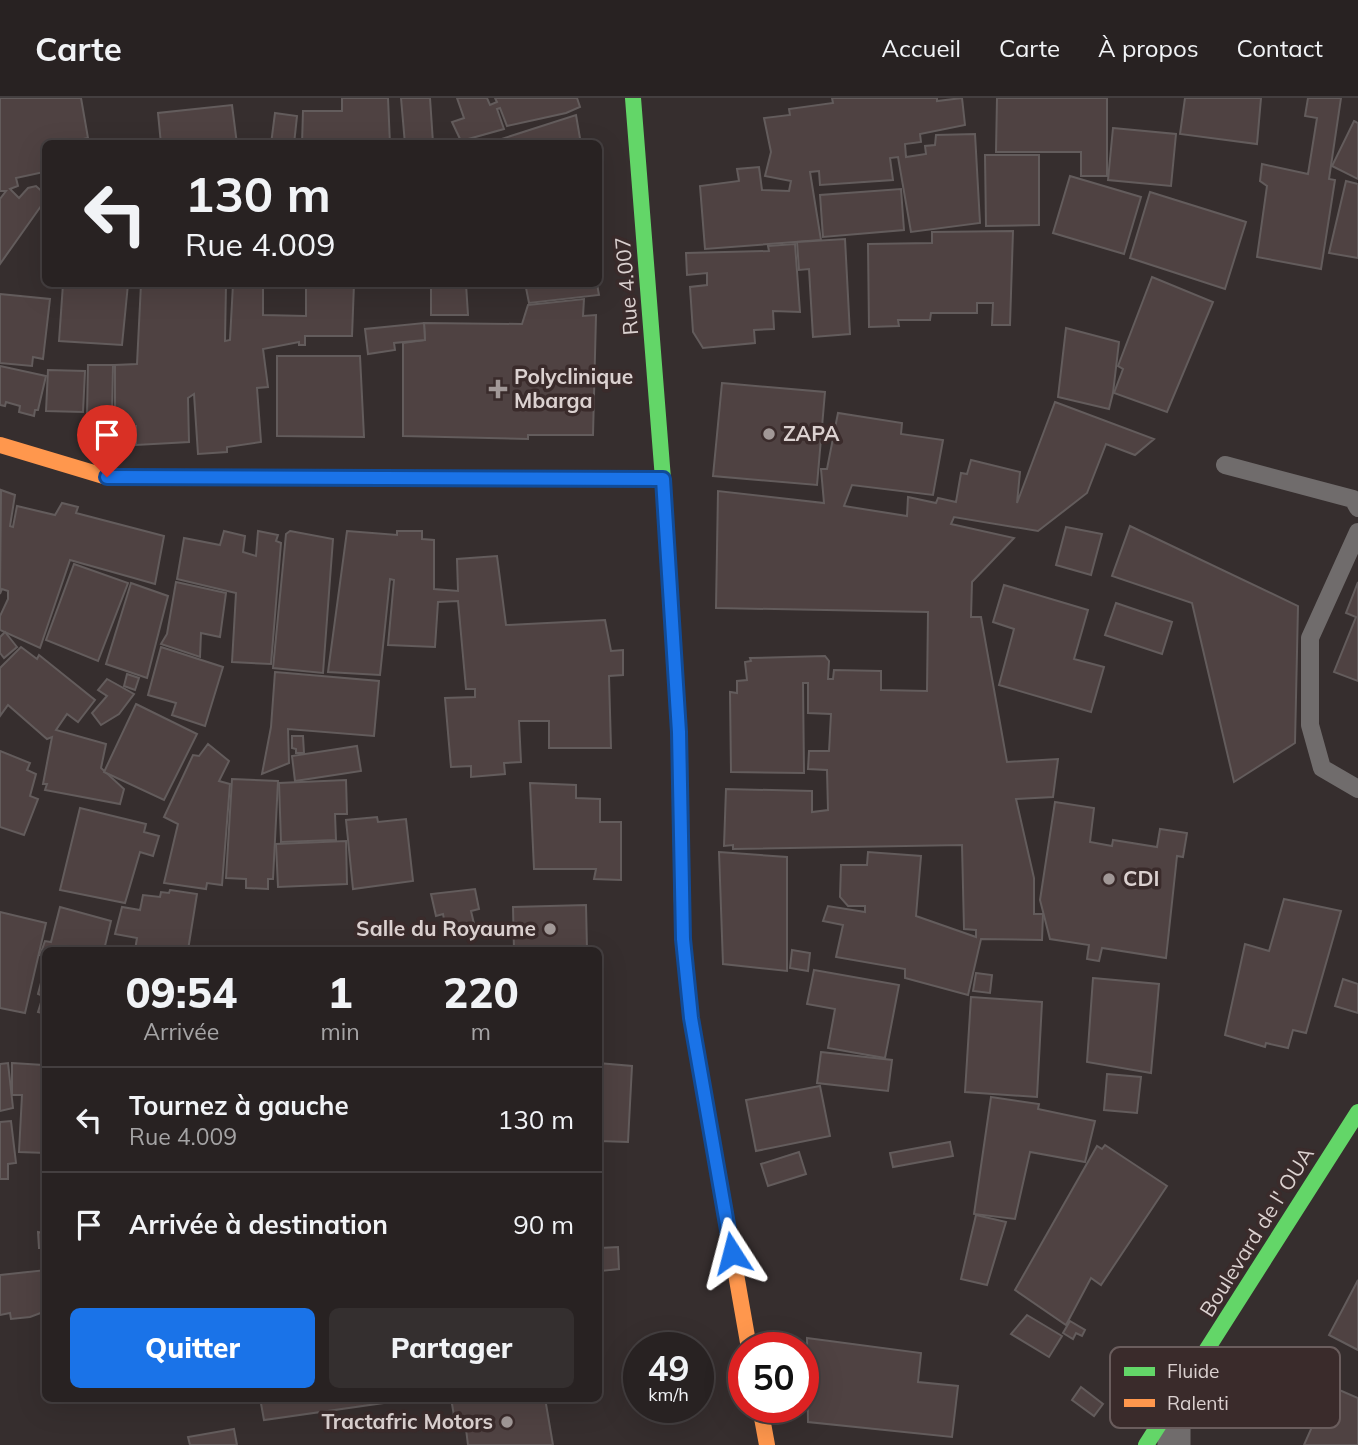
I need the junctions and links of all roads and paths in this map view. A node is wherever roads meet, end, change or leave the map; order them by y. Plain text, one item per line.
1 (633, 98) edge
2 (0, 445) edge
3 (1224, 465) dead end
4 (663, 479) junction
5 (1358, 508) edge
6 (1358, 531) edge
7 (1358, 789) edge
8 (1358, 1112) edge
9 (746, 1332) edge
10 (1209, 1347) edge
11 (763, 1423) edge
12 (1157, 1428) edge
13 (767, 1445) edge
14 (1146, 1445) edge

1 - 4 main road, Rue 4.007
2 - 4 main road
3 - 5 lane
4 - 9 main road, Rue 4.007
6 - 7 lane
8 - 10 main road, Boulevard de l' OUA
11 - 13 main road
12 - 14 main road, Boulevard de l' OUA

